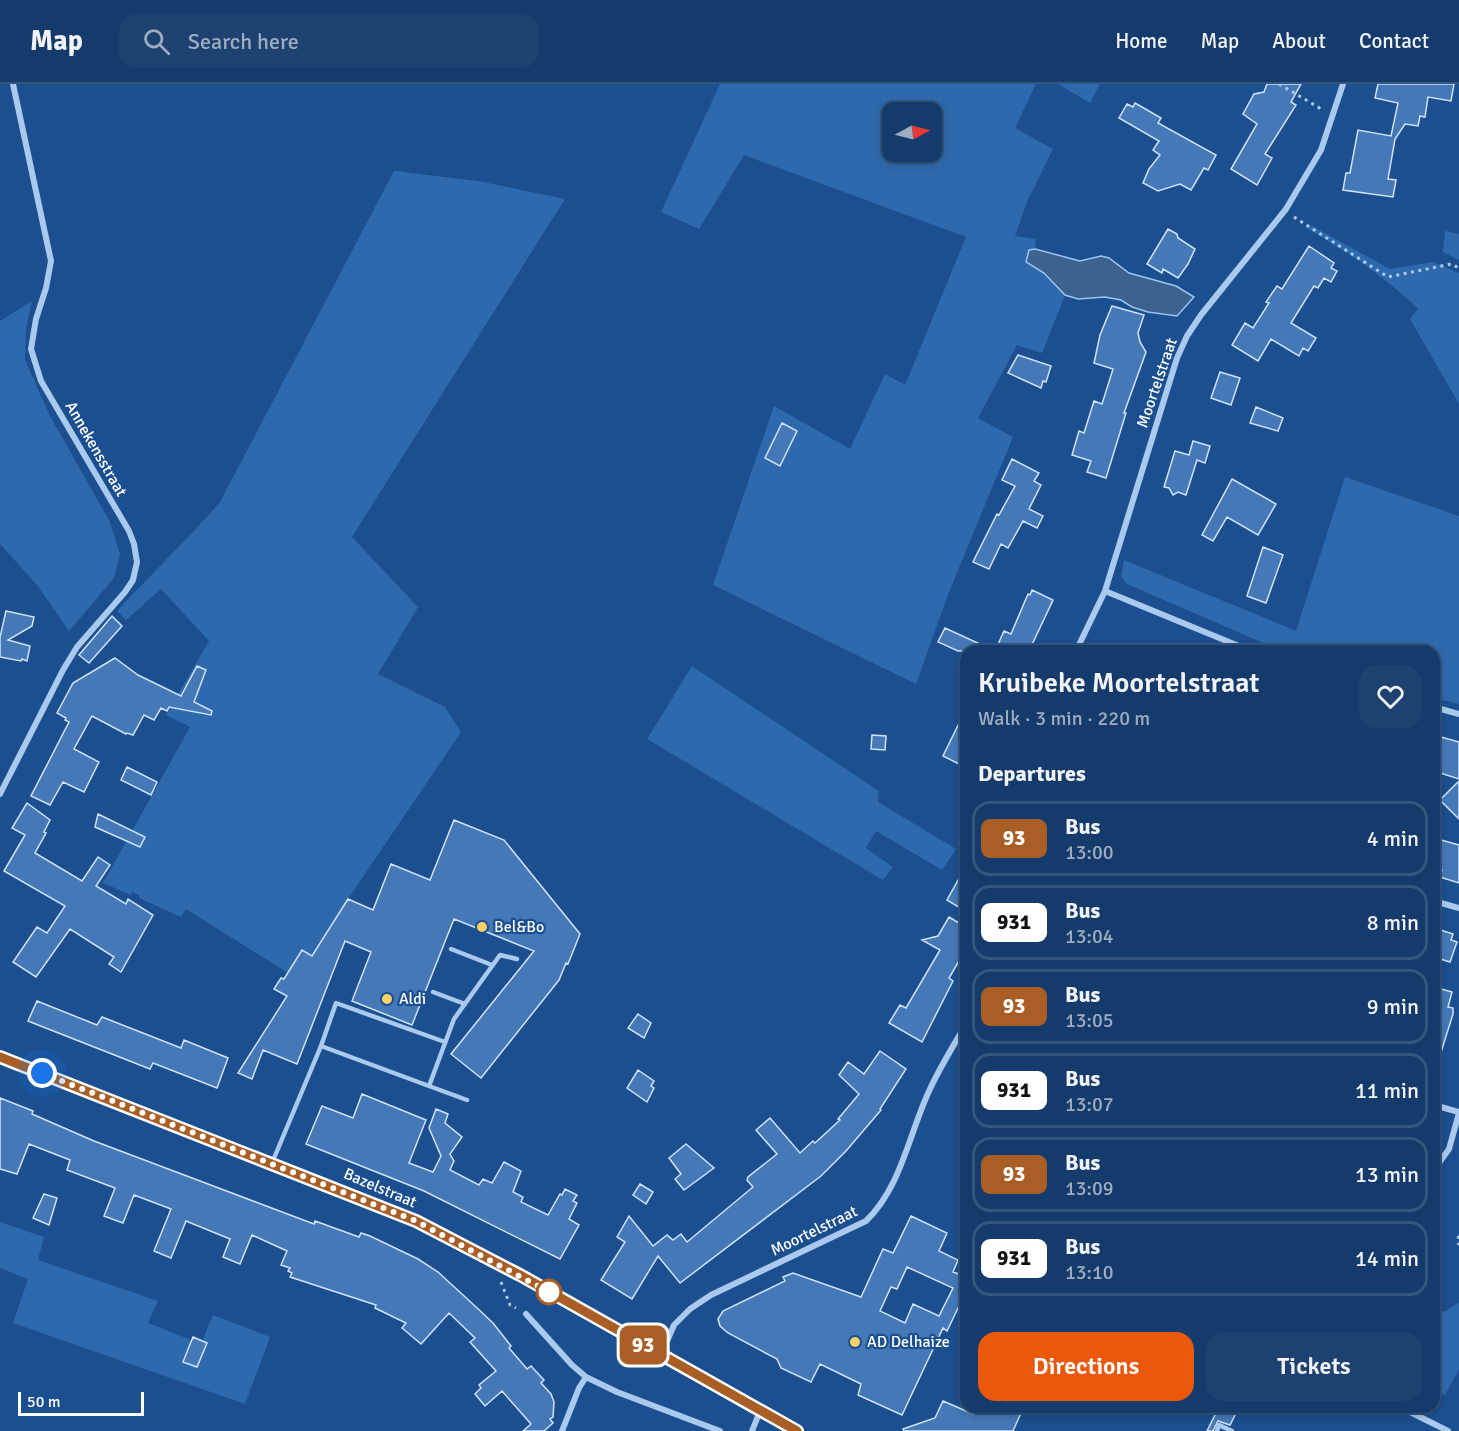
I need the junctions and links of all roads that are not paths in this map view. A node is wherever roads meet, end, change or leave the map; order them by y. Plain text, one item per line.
1 (13, 84) edge
2 (1343, 84) edge
3 (1105, 591) junction
4 (1079, 645) edge
5 (1236, 645) edge
6 (1440, 709) edge
7 (1459, 714) edge
8 (0, 794) edge
9 (1440, 903) edge
10 (1459, 908) edge
11 (451, 949) dead end
12 (518, 959) dead end
13 (492, 965) junction
14 (433, 992) dead end
15 (465, 1004) junction
16 (960, 1035) edge
17 (446, 1042) junction
18 (321, 1046) junction
19 (0, 1057) edge
20 (429, 1086) junction
21 (467, 1100) dead end
22 (1440, 1107) edge
23 (1459, 1113) edge
24 (1440, 1162) edge
25 (272, 1163) junction
26 (526, 1314) road end
27 (661, 1355) junction
28 (586, 1377) junction
29 (759, 1411) junction
30 (1412, 1413) edge
31 (562, 1431) edge
32 (720, 1431) edge
33 (752, 1431) edge
34 (797, 1431) edge
35 (1217, 1431) edge
36 (1232, 1431) edge
37 (1448, 1431) edge

1 - 8 street, Annekensstraat
2 - 3 street, Moortelstraat
3 - 4 street, Moortelstraat
3 - 5 street
6 - 7 street
9 - 10 street
11 - 13 lane
12 - 13 lane
13 - 15 lane
14 - 15 lane
15 - 17 lane
16 - 27 street, Moortelstraat
17 - 18 lane
17 - 20 lane
18 - 20 lane
18 - 25 lane
19 - 25 main road, Bazelstraat
20 - 21 lane
22 - 23 street
23 - 24 street
25 - 27 main road, Bazelstraat
26 - 28 street
27 - 29 main road, Bazelstraat
28 - 31 street
28 - 32 street
29 - 33 street
29 - 34 main road, Bazelstraat
30 - 37 street
35 - 36 lane

